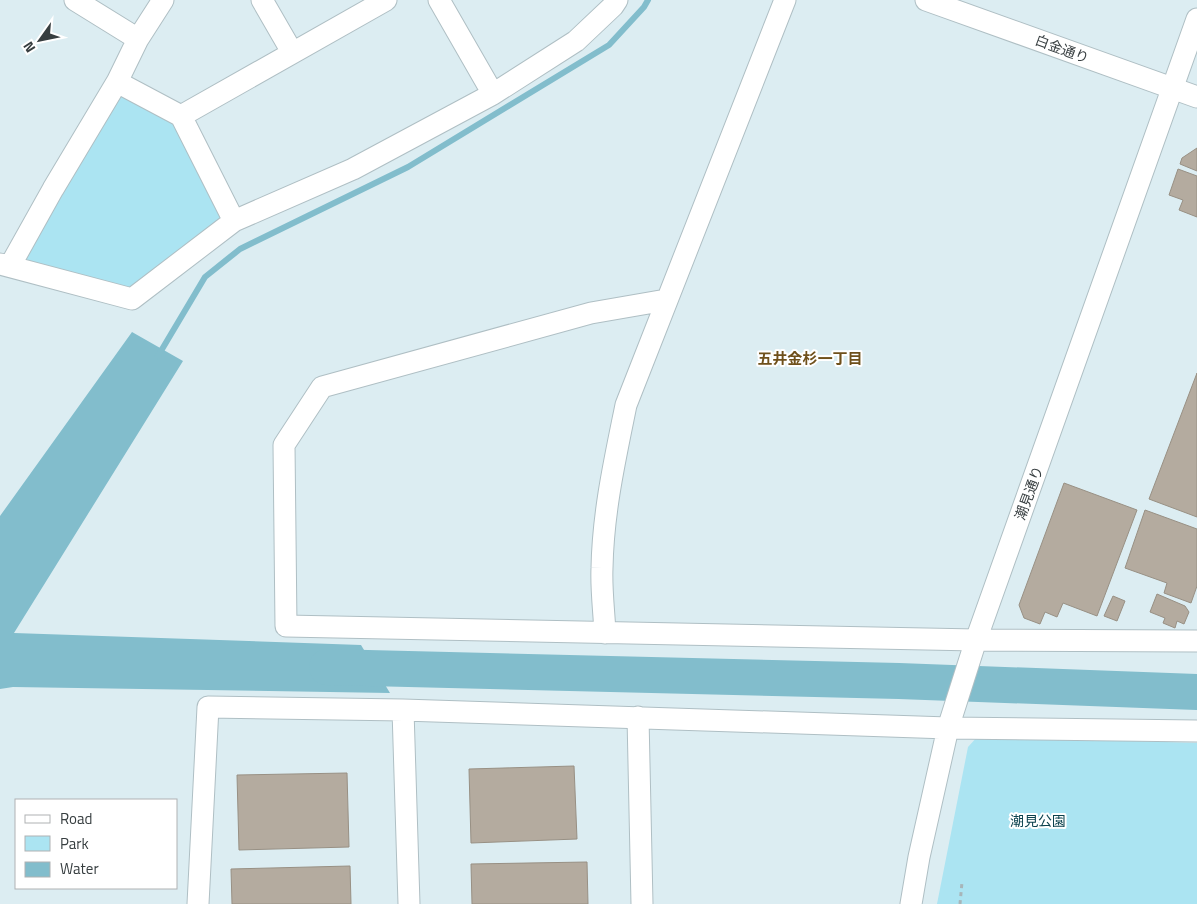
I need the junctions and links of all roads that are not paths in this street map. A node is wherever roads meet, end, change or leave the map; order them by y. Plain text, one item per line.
1 (75, 0) edge
2 (163, 0) edge
3 (262, 0) edge
4 (386, 0) edge
5 (439, 0) edge
6 (617, 0) edge
7 (785, 0) edge
8 (926, 0) edge
9 (1197, 19) edge
10 (138, 39) junction
11 (292, 52) junction
12 (117, 82) junction
13 (1172, 88) junction
14 (493, 94) junction
15 (1197, 98) edge
16 (181, 116) junction
17 (234, 222) junction
18 (5, 265) edge
19 (666, 300) junction
20 (605, 633) junction
21 (976, 640) junction
22 (1197, 641) edge
23 (403, 710) junction
24 (638, 717) junction
25 (948, 728) junction
26 (1197, 731) edge
27 (198, 904) edge
28 (408, 904) edge
29 (642, 904) edge
30 (911, 904) edge

1 - 10 street
2 - 10 street
3 - 11 street
4 - 11 street
5 - 14 street
6 - 14 street
7 - 19 street
8 - 13 street, 白金通り
9 - 13 street, 潮見通り
10 - 12 street
11 - 16 street
12 - 16 street
12 - 18 street
13 - 15 street, 白金通り
13 - 21 street, 潮見通り
14 - 17 street
16 - 17 street
17 - 18 street
19 - 20 street
19 - 20 street
20 - 21 street
21 - 22 street
21 - 25 street, 潮見通り
23 - 24 street
23 - 27 street
23 - 28 street
24 - 25 street
24 - 29 street
25 - 26 street
25 - 30 street, 潮見通り

